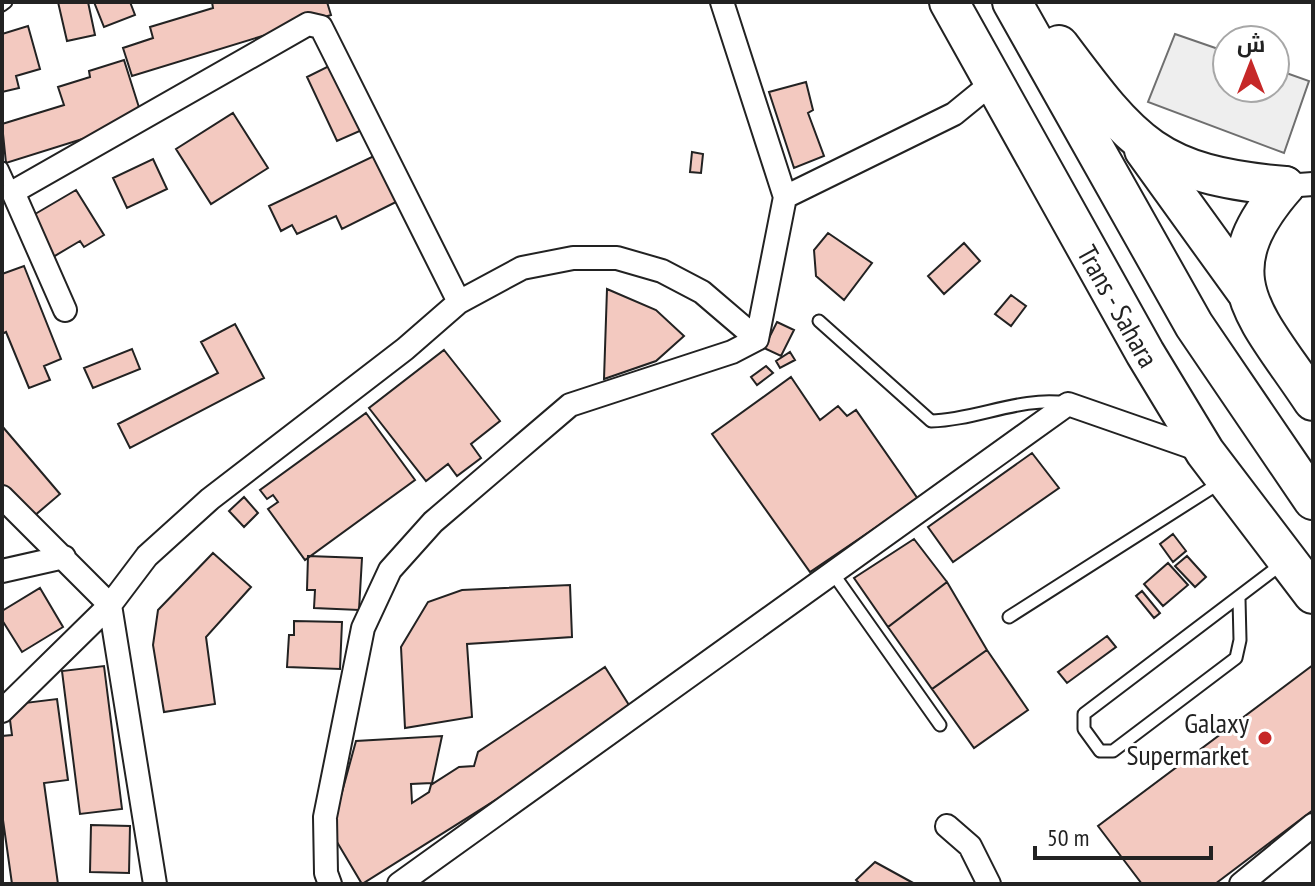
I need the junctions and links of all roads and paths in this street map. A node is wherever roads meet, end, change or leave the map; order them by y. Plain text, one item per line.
1 (722, 2) edge
2 (949, 2) edge
3 (1012, 2) edge
4 (1027, 2) edge
5 (992, 83) junction
6 (1138, 141) junction
7 (2, 168) edge
8 (1299, 185) edge
9 (13, 192) junction
10 (785, 197) junction
11 (1245, 290) junction
12 (459, 302) junction
13 (65, 310) dead end
14 (819, 321) dead end
15 (757, 339) junction
16 (1313, 401) edge
17 (1068, 404) junction
18 (1215, 465) junction
19 (2, 497) edge
20 (1313, 500) edge
21 (64, 557) junction
22 (1287, 560) junction
23 (2, 571) edge
24 (832, 572) junction
25 (1313, 594) edge
26 (1239, 599) junction
27 (110, 605) junction
28 (1009, 617) dead end
29 (2, 711) edge
30 (940, 725) dead end
31 (1313, 825) edge
32 (947, 826) dead end
33 (155, 884) edge
34 (330, 884) edge
35 (399, 884) edge
36 (989, 884) edge
37 (1241, 884) edge

1 - 10 street
2 - 5 highway, Trans - Sahara
3 - 20 highway, Trans - Sahara
4 - 6 highway
5 - 10 street
5 - 18 highway, Trans - Sahara
6 - 8 highway
6 - 11 highway
7 - 9 lane
8 - 11 highway
9 - 12 street
9 - 13 street
10 - 15 street
11 - 16 highway
12 - 15 street
12 - 27 street
14 - 17 lane
15 - 34 street
17 - 18 street
17 - 24 street
18 - 22 highway, Trans - Sahara
18 - 28 lane
19 - 21 street
21 - 23 street
21 - 27 street
22 - 25 highway, Trans - Sahara
22 - 26 lane
24 - 30 lane
24 - 35 street
26 - 26 lane
27 - 29 street
27 - 33 street
31 - 37 street
32 - 36 street

